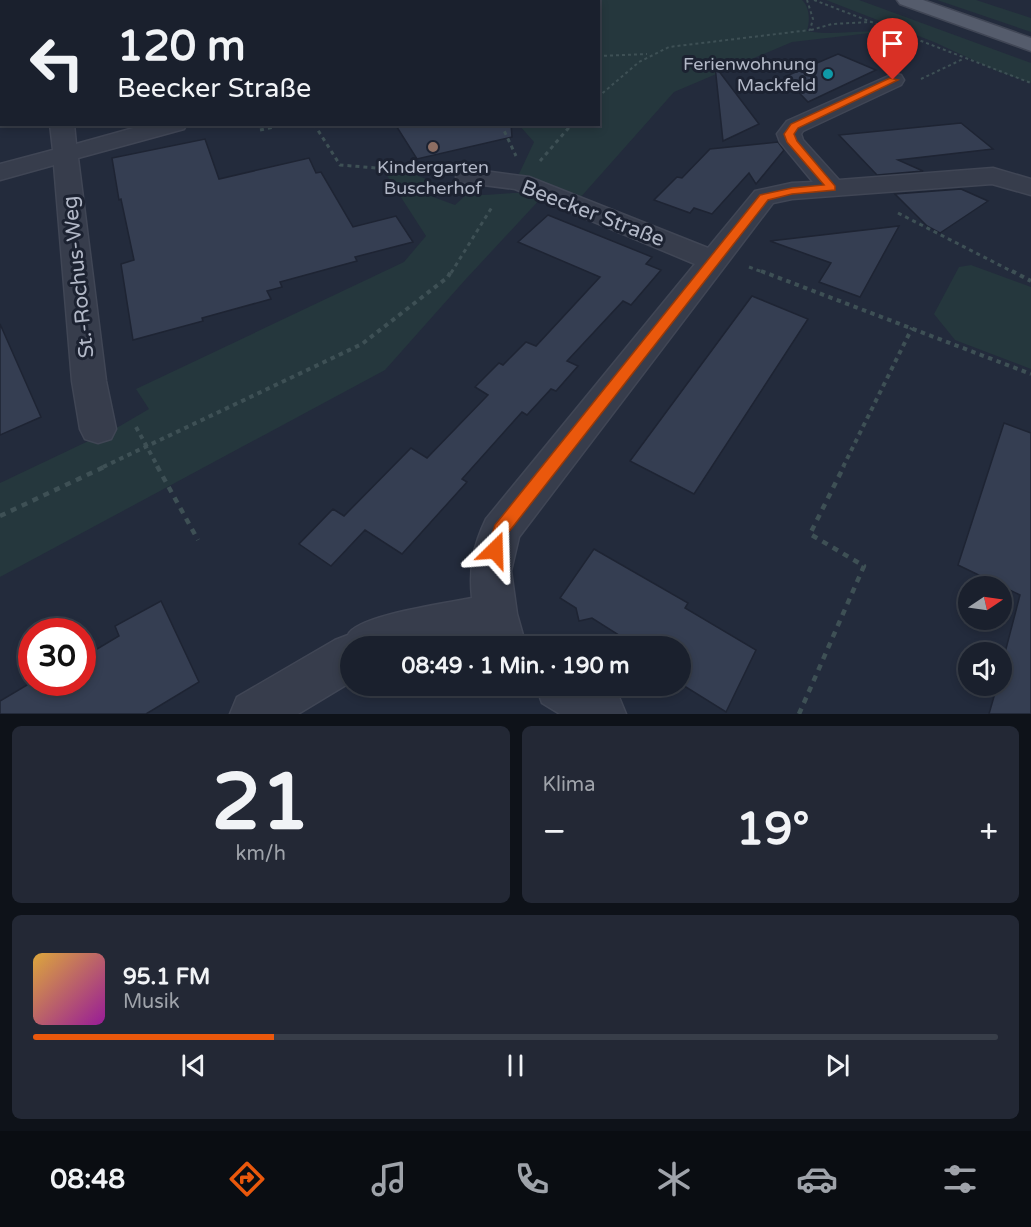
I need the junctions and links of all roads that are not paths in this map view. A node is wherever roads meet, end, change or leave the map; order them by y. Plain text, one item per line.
1 (906, 0) edge
2 (1031, 45) edge
3 (893, 80) road end
4 (62, 126) edge
5 (169, 126) edge
6 (65, 154) junction
7 (0, 172) edge
8 (469, 177) road end
9 (1031, 187) edge
10 (840, 188) junction
11 (715, 258) junction
12 (97, 422) road end
13 (500, 630) edge
14 (400, 636) edge
15 (340, 663) edge
16 (574, 696) edge
17 (254, 714) edge
18 (602, 714) edge

1 - 2 main road
3 - 10 street
4 - 6 street, St.-Rochus-Weg
5 - 6 street
6 - 7 street
6 - 12 street, St.-Rochus-Weg
8 - 11 street, Beecker Straße
9 - 10 street
10 - 11 street
11 - 13 street
13 - 14 street
15 - 17 street
16 - 18 street

